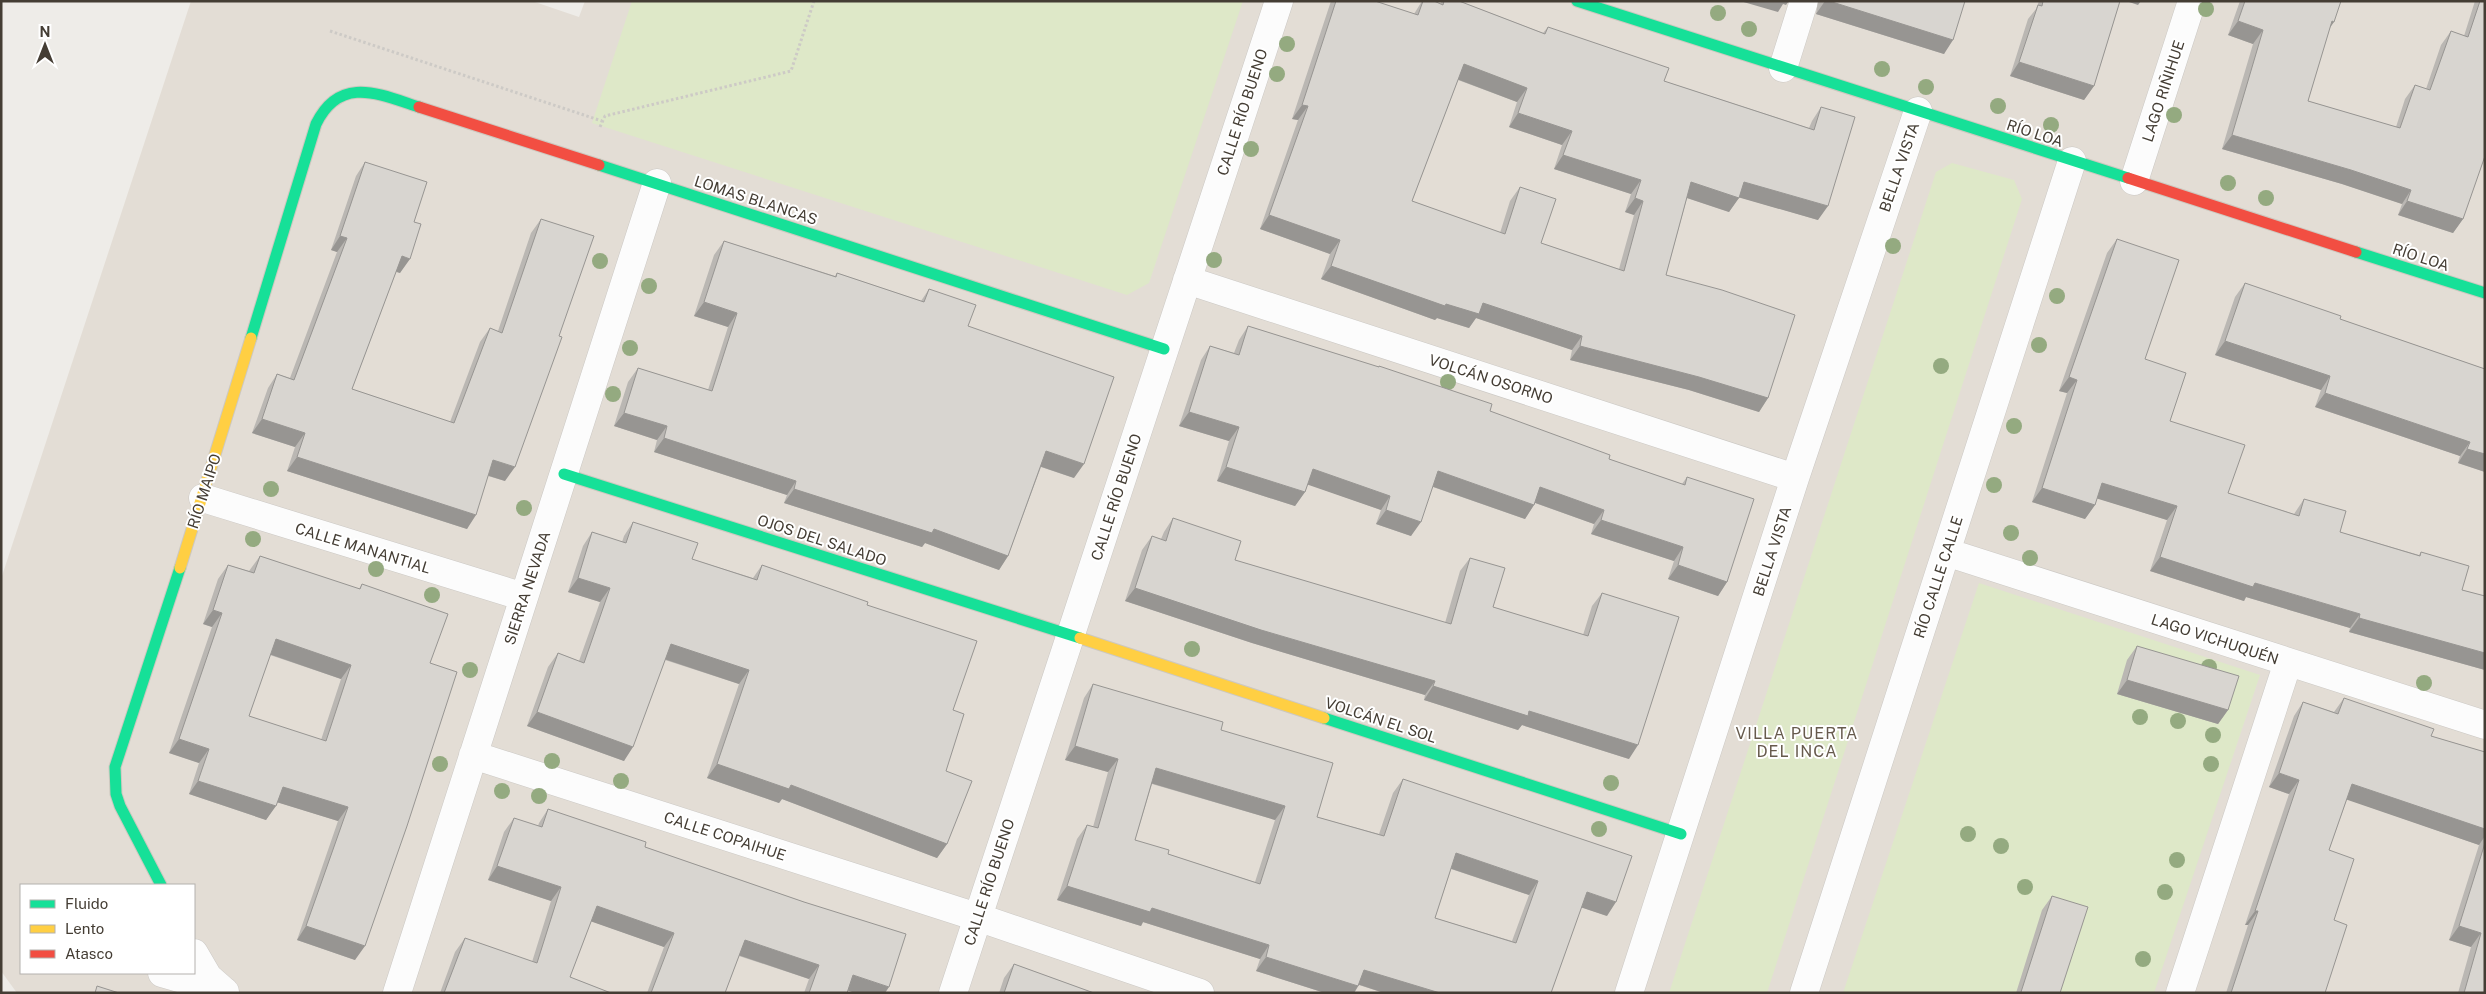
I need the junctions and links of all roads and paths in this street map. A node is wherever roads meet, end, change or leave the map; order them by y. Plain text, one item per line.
1 (814, 1) edge
2 (1279, 1) edge
3 (1577, 1) edge
4 (1804, 1) edge
5 (2192, 1) edge
6 (330, 31) dead end
7 (1783, 68) junction
8 (336, 97) joint
9 (1918, 111) junction
10 (602, 121) junction
11 (598, 134) dead end
12 (2072, 161) junction
13 (2134, 181) junction
14 (657, 183) junction
15 (1187, 280) junction
16 (2485, 293) edge
17 (1164, 349) junction
18 (564, 474) junction
19 (1795, 478) junction
20 (203, 498) junction
21 (1946, 552) junction
22 (524, 597) junction
23 (1070, 635) junction
24 (2288, 662) junction
25 (2485, 725) edge
26 (473, 755) junction
27 (1682, 834) junction
28 (160, 884) edge
29 (977, 917) junction
30 (195, 955) edge
31 (165, 974) edge
32 (225, 992) edge
33 (397, 993) edge
34 (952, 993) edge
35 (1200, 993) edge
36 (1629, 993) edge
37 (1804, 993) edge
38 (2180, 993) edge

1 - 10 path
2 - 15 street, CALLE RÍO BUENO
3 - 7 street, RÍO LOA
4 - 7 street
5 - 13 street, LAGO RIÑIHUE
6 - 10 path
7 - 9 street, RÍO LOA
8 - 14 street, LOMAS BLANCAS
8 - 20 street, RÍO MAIPO
9 - 12 street, RÍO LOA
9 - 19 street, BELLA VISTA
10 - 11 path
12 - 13 street, RÍO LOA
12 - 21 street, RÍO CALLE CALLE
13 - 16 street, RÍO LOA
14 - 17 street, LOMAS BLANCAS
14 - 18 street, SIERRA NEVADA
15 - 17 street, CALLE RÍO BUENO
15 - 19 street, VOLCÁN OSORNO
17 - 23 street, CALLE RÍO BUENO
18 - 22 street, SIERRA NEVADA
18 - 23 street, OJOS DEL SALADO
19 - 27 street, BELLA VISTA
20 - 22 street, CALLE MANANTIAL
20 - 28 street, RÍO MAIPO
21 - 24 street, LAGO VICHUQUÉN
21 - 37 street, RÍO CALLE CALLE
22 - 26 street, SIERRA NEVADA
23 - 27 street, VOLCÁN EL SOL
23 - 29 street, CALLE RÍO BUENO
24 - 25 street, LAGO VICHUQUÉN
24 - 38 street
26 - 29 street, CALLE COPAIHUE
26 - 33 street, SIERRA NEVADA
27 - 36 street, BELLA VISTA
29 - 34 street, CALLE RÍO BUENO
29 - 35 street, CALLE COPAIHUE
30 - 32 street
31 - 32 street

